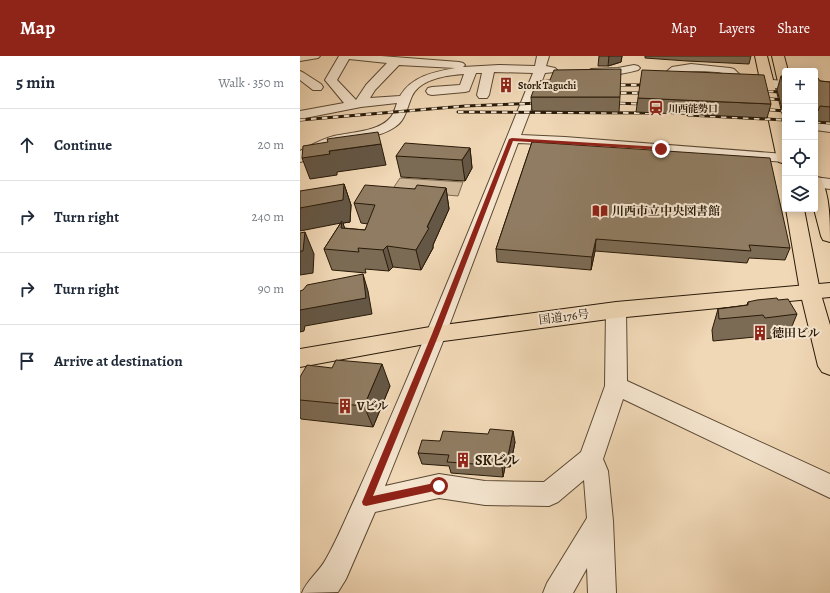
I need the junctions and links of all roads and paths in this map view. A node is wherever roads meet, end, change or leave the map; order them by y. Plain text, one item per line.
1 (314, 56) edge
2 (345, 56) edge
3 (351, 56) edge
4 (543, 56) edge
5 (633, 56) edge
6 (761, 56) edge
7 (778, 56) edge
8 (300, 58) edge
9 (396, 61) junction
10 (480, 67) junction
11 (540, 70) junction
12 (782, 71) edge
13 (562, 72) edge
14 (584, 73) edge
15 (300, 75) edge
16 (658, 77) edge
17 (767, 83) junction
18 (782, 85) edge
19 (317, 87) dead end
20 (432, 91) dead end
21 (483, 95) dead end
22 (403, 102) junction
23 (357, 104) junction
24 (300, 115) edge
25 (818, 126) edge
26 (830, 128) edge
27 (512, 139) junction
28 (782, 146) edge
29 (300, 158) edge
30 (782, 158) edge
31 (818, 182) edge
32 (830, 184) edge
33 (818, 193) edge
34 (796, 212) edge
35 (830, 236) edge
36 (820, 291) edge
37 (616, 310) junction
38 (436, 334) junction
39 (300, 358) edge
40 (830, 366) edge
41 (616, 386) junction
42 (591, 459) junction
43 (830, 486) edge
44 (366, 502) junction
45 (600, 521) junction
46 (316, 593) edge
47 (557, 593) edge
48 (602, 593) edge

1 - 8 street
2 - 23 street
3 - 9 street
4 - 11 street
5 - 14 street
6 - 17 main road
7 - 12 main road
9 - 10 street
9 - 23 street
10 - 11 street
10 - 20 street
10 - 21 street
10 - 22 street
11 - 13 street
11 - 27 street
15 - 19 street
16 - 17 street
17 - 18 street
17 - 28 main road
22 - 23 street
22 - 29 street
23 - 24 street
25 - 26 street
27 - 30 street
27 - 38 street
31 - 32 street
33 - 35 main road
34 - 36 main road
36 - 37 main road, 国道176号
36 - 40 main road
37 - 38 main road, 国道176号
37 - 41 street
38 - 39 main road, 国道176号
38 - 44 street
41 - 42 street
41 - 43 street
42 - 44 street
42 - 45 street
44 - 46 street
45 - 47 street
45 - 48 street

